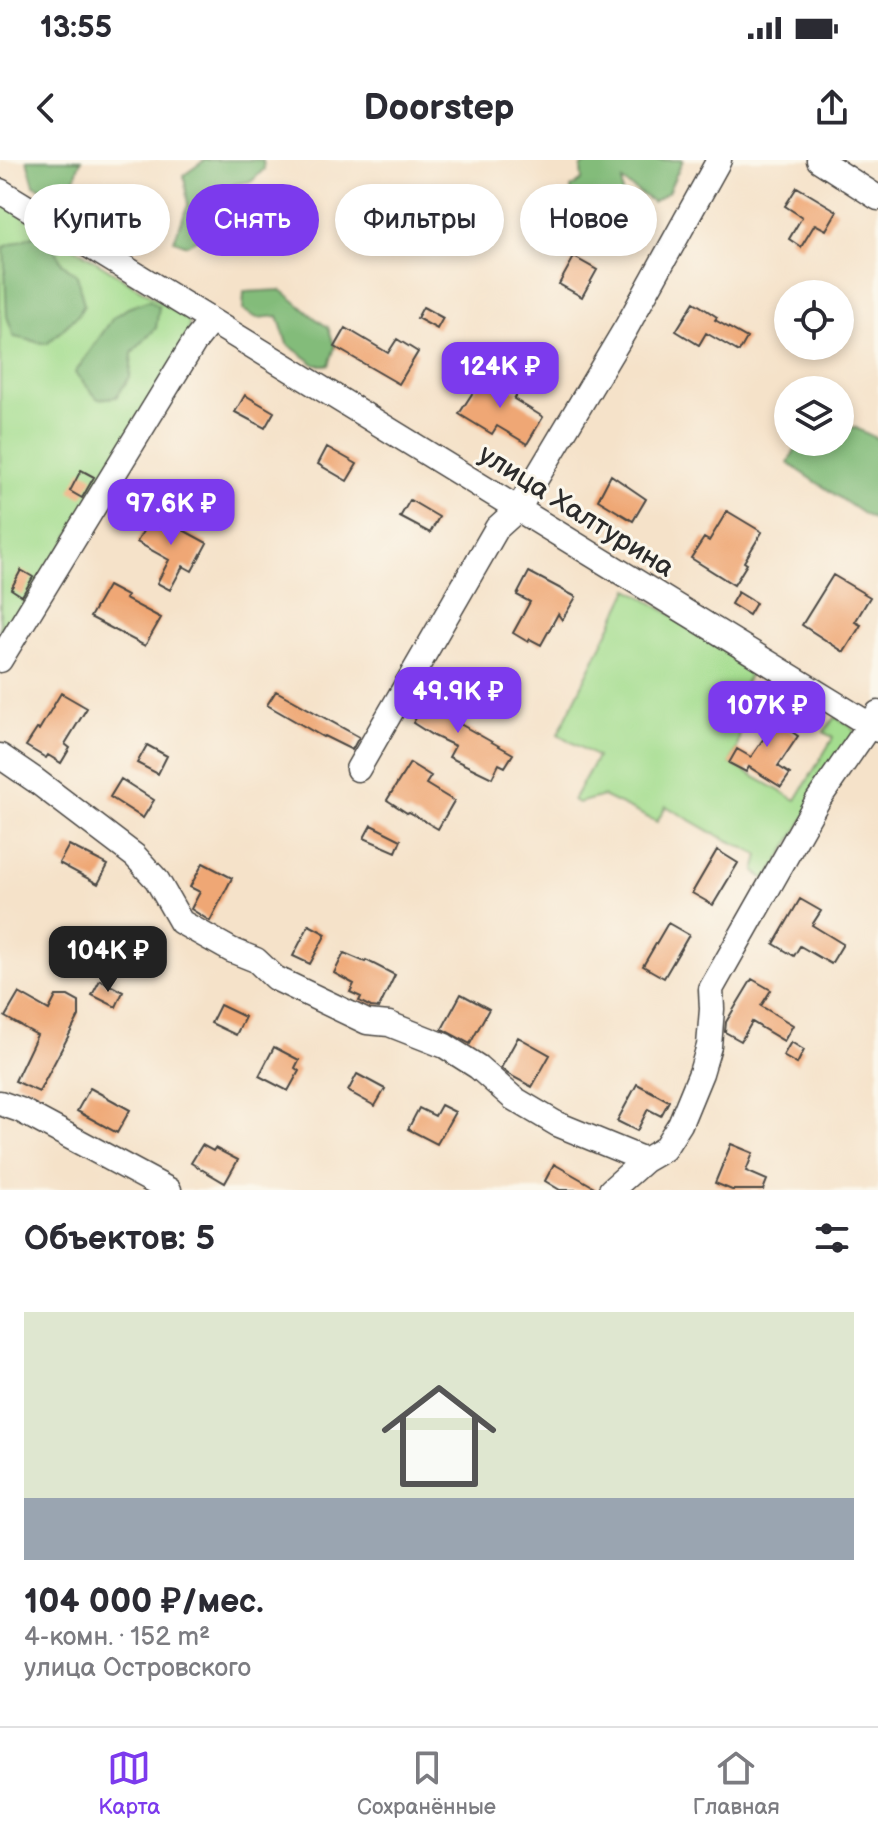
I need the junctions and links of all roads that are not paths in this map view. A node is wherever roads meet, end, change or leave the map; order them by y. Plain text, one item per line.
1 (719, 160) edge
2 (819, 160) edge
3 (0, 191) edge
4 (878, 198) edge
5 (211, 321) junction
6 (518, 509) junction
7 (0, 660) edge
8 (876, 723) edge
9 (0, 756) edge
10 (358, 769) dead end
11 (0, 1103) edge
12 (645, 1160) junction
13 (169, 1190) edge
14 (611, 1190) edge

1 - 6 street
2 - 4 street
3 - 5 street, улица Халтурина
5 - 6 street, улица Халтурина
5 - 7 street
6 - 8 street, улица Халтурина
6 - 10 street
8 - 12 street
9 - 12 street
11 - 13 street
12 - 14 street

